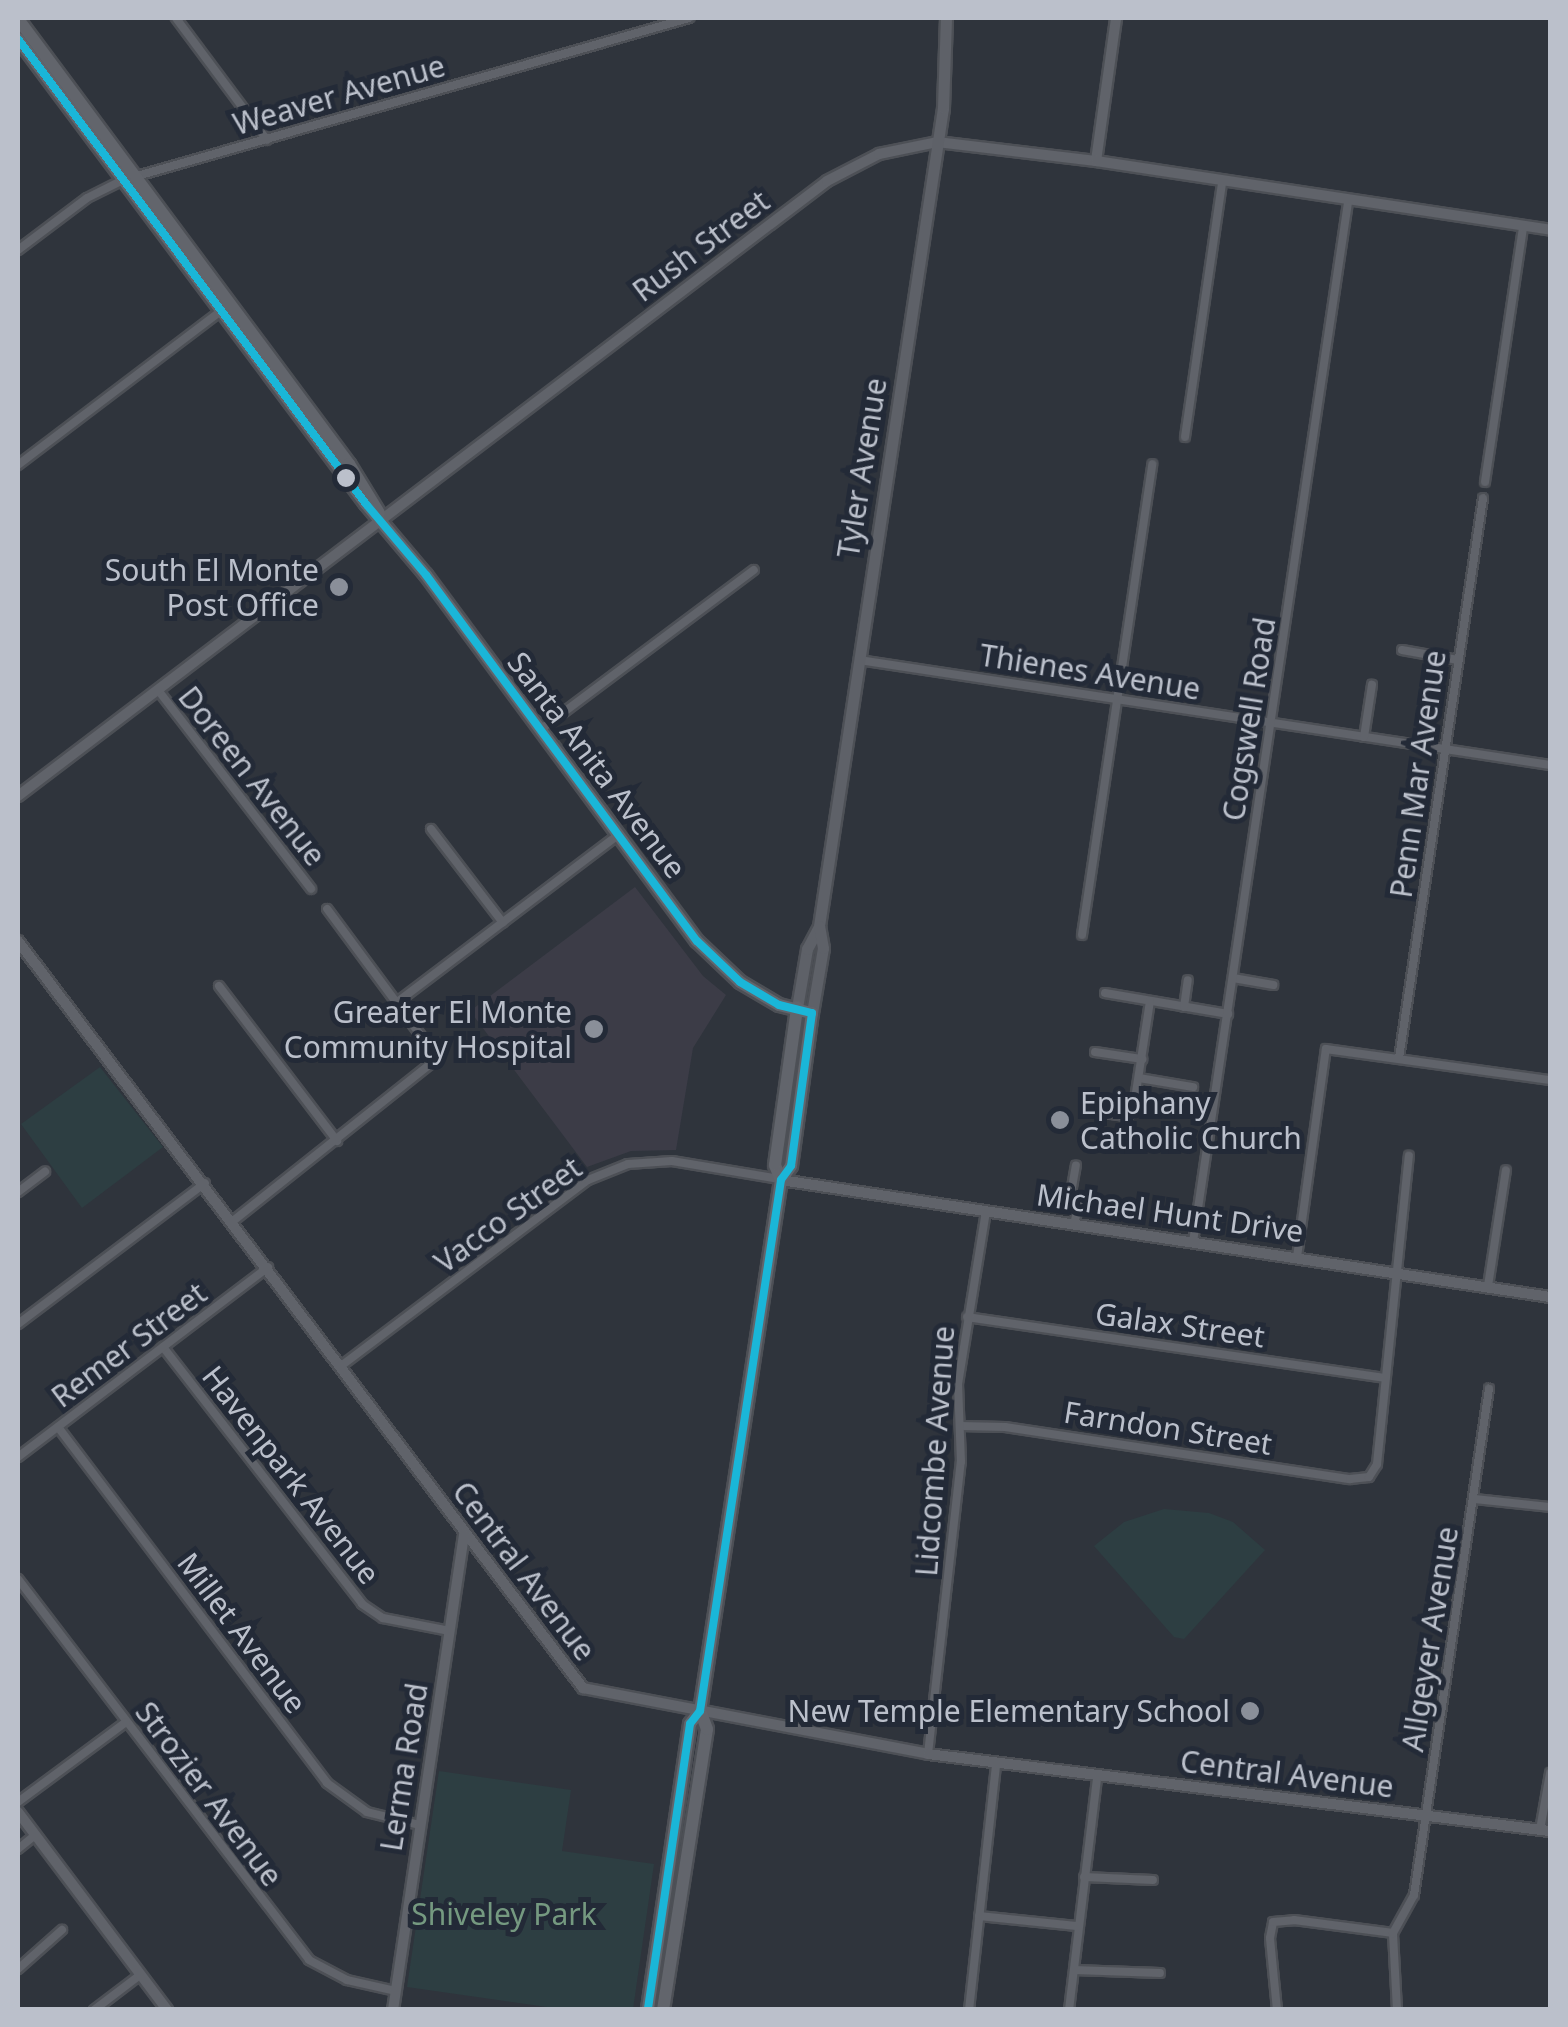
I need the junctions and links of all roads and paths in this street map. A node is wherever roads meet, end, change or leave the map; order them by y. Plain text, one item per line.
1 (176, 18) edge
2 (645, 18) edge
3 (689, 18) edge
4 (946, 18) edge
5 (1116, 18) edge
6 (22, 22) edge
7 (653, 28) junction
8 (18, 40) edge
9 (267, 140) junction
10 (937, 142) junction
11 (1096, 161) junction
12 (130, 179) junction
13 (1222, 183) junction
14 (1348, 203) junction
15 (1523, 226) junction
16 (1550, 230) edge
17 (18, 250) edge
18 (225, 308) junction
19 (1185, 437) dead end
20 (1152, 464) dead end
21 (18, 466) edge
22 (1485, 482) dead end
23 (1482, 498) dead end
24 (382, 520) junction
25 (754, 570) dead end
26 (1402, 650) dead end
27 (859, 660) junction
28 (1458, 660) junction
29 (1372, 685) dead end
30 (158, 690) junction
31 (1119, 700) junction
32 (1272, 724) junction
33 (540, 730) junction
34 (1364, 737) junction
35 (1444, 748) junction
36 (1550, 765) edge
37 (18, 796) edge
38 (431, 829) dead end
39 (618, 835) junction
40 (311, 889) dead end
41 (326, 910) dead end
42 (503, 923) junction
43 (818, 926) junction
44 (1082, 935) dead end
45 (18, 941) edge
46 (1233, 978) junction
47 (1188, 980) dead end
48 (1273, 984) dead end
49 (219, 986) dead end
50 (1105, 994) dead end
51 (1150, 1001) junction
52 (396, 1003) junction
53 (1184, 1007) junction
54 (797, 1008) junction
55 (812, 1013) junction
56 (1228, 1014) junction
57 (1095, 1052) dead end
58 (1399, 1058) junction
59 (1142, 1059) junction
60 (1139, 1078) junction
61 (1550, 1080) edge
62 (1193, 1088) dead end
63 (1088, 1111) dead end
64 (337, 1142) junction
65 (1409, 1156) dead end
66 (1076, 1165) dead end
67 (1506, 1170) dead end
68 (45, 1172) dead end
69 (781, 1180) junction
70 (204, 1183) junction
71 (18, 1192) edge
72 (986, 1212) junction
73 (233, 1220) junction
74 (1074, 1224) junction
75 (1194, 1242) junction
76 (1296, 1257) junction
77 (268, 1268) junction
78 (1396, 1272) junction
79 (1488, 1286) junction
80 (1550, 1298) edge
81 (967, 1316) junction
82 (18, 1324) edge
83 (163, 1347) junction
84 (341, 1366) junction
85 (1386, 1378) junction
86 (1488, 1389) dead end
87 (960, 1426) junction
88 (58, 1427) junction
89 (18, 1457) edge
90 (1474, 1500) junction
91 (1550, 1507) edge
92 (464, 1533) junction
93 (18, 1579) edge
94 (450, 1632) junction
95 (700, 1711) junction
96 (126, 1722) junction
97 (928, 1754) junction
98 (996, 1764) junction
99 (1550, 1774) edge
100 (1097, 1777) junction
101 (18, 1802) edge
102 (18, 1812) edge
103 (1426, 1816) junction
104 (420, 1825) junction
105 (1545, 1831) edge
106 (36, 1835) junction
107 (18, 1849) edge
108 (1084, 1877) junction
109 (1153, 1880) dead end
110 (979, 1916) junction
111 (1076, 1926) junction
112 (62, 1930) dead end
113 (1393, 1933) junction
114 (18, 1969) edge
115 (1074, 1970) junction
116 (1160, 1973) dead end
117 (140, 1975) junction
118 (396, 1991) junction
119 (94, 2010) edge
120 (167, 2010) edge
121 (393, 2010) edge
122 (648, 2010) edge
123 (664, 2010) edge
124 (969, 2010) edge
125 (1069, 2010) edge
126 (1277, 2010) edge
127 (1397, 2010) edge

1 - 9 street
2 - 7 street
3 - 7 street, Weaver Avenue
4 - 10 main road, Tyler Avenue
5 - 11 street
6 - 12 main road, Santa Anita Avenue
7 - 9 street, Weaver Avenue
8 - 12 main road, Santa Anita Avenue
9 - 12 street, Weaver Avenue
10 - 11 street, Rush Street
10 - 24 street, Rush Street
10 - 27 main road, Tyler Avenue
11 - 13 street, Rush Street
12 - 17 street, Weaver Avenue
12 - 18 main road, Santa Anita Avenue
13 - 14 street, Rush Street
13 - 19 street
14 - 15 street, Rush Street
14 - 32 street, Cogswell Road
15 - 16 street, Rush Street
15 - 22 street
18 - 21 street
18 - 24 main road, Santa Anita Avenue
20 - 31 street
23 - 28 street, Penn Mar Avenue
24 - 30 street, Rush Street
24 - 33 main road, Santa Anita Avenue
25 - 33 street
26 - 28 street
27 - 31 street, Thienes Avenue
27 - 43 main road, Tyler Avenue
28 - 35 street, Penn Mar Avenue
29 - 34 street
30 - 37 street, Rush Street
30 - 40 street, Doreen Avenue
31 - 32 street, Thienes Avenue
31 - 44 street
32 - 34 street, Thienes Avenue
32 - 46 street, Cogswell Road
33 - 39 main road, Santa Anita Avenue
34 - 35 street, Thienes Avenue
35 - 36 street, Thienes Avenue
35 - 58 street, Penn Mar Avenue
38 - 42 street
39 - 42 street
39 - 54 main road, Santa Anita Avenue
41 - 52 street, Doreen Avenue
42 - 52 street
43 - 54 main road, Tyler Avenue
43 - 55 main road, Tyler Avenue
45 - 70 street, Central Avenue
46 - 48 street
46 - 56 street, Cogswell Road
47 - 53 street
49 - 64 street
50 - 51 street
51 - 53 street
51 - 59 street
52 - 64 street, Doreen Avenue
53 - 56 street
54 - 55 main road, Santa Anita Avenue
54 - 69 main road
55 - 69 main road
56 - 75 street, Cogswell Road
57 - 59 street
58 - 61 street
58 - 76 street
59 - 60 street
60 - 62 street
60 - 63 street
64 - 73 street
65 - 78 street
66 - 74 street
67 - 79 street
68 - 71 street
69 - 72 street, Michael Hunt Drive
69 - 84 street, Vacco Street
69 - 95 main road
70 - 73 street, Central Avenue
70 - 82 street
72 - 74 street, Michael Hunt Drive
72 - 81 street, Lidcombe Avenue
73 - 77 street, Central Avenue
74 - 75 street, Michael Hunt Drive
75 - 76 street, Michael Hunt Drive
76 - 78 street, Michael Hunt Drive
77 - 83 street, Remer Street
77 - 84 street, Central Avenue
78 - 79 street, Michael Hunt Drive
78 - 85 street
79 - 80 street, Michael Hunt Drive
81 - 85 street, Galax Street
81 - 87 street, Lidcombe Avenue
83 - 88 street, Remer Street
83 - 94 street, Havenpark Avenue
84 - 92 street, Central Avenue
85 - 87 street, Farndon Street
86 - 90 street, Allgeyer Avenue
87 - 97 street, Lidcombe Avenue
88 - 89 street, Remer Street
88 - 104 street, Millet Avenue
90 - 91 street
90 - 103 street, Allgeyer Avenue
92 - 94 street, Lerma Road
92 - 95 street, Central Avenue
93 - 96 street, Strozier Avenue
94 - 104 street, Lerma Road
95 - 97 street, Central Avenue
95 - 122 main road
95 - 123 main road
96 - 101 street
96 - 118 street, Strozier Avenue
97 - 98 street, Central Avenue
98 - 100 street, Central Avenue
98 - 110 street
99 - 105 street
100 - 103 street, Central Avenue
100 - 108 street
102 - 106 street
103 - 105 street, Central Avenue
103 - 113 street, Allgeyer Avenue
104 - 118 street, Lerma Road
106 - 107 street
106 - 117 street
108 - 109 street
108 - 111 street
110 - 111 street
110 - 124 street
111 - 115 street
112 - 114 street
113 - 126 street
113 - 127 street, Allgeyer Avenue
115 - 116 street
115 - 125 street
117 - 119 street
117 - 120 street
118 - 121 street, Lerma Road

